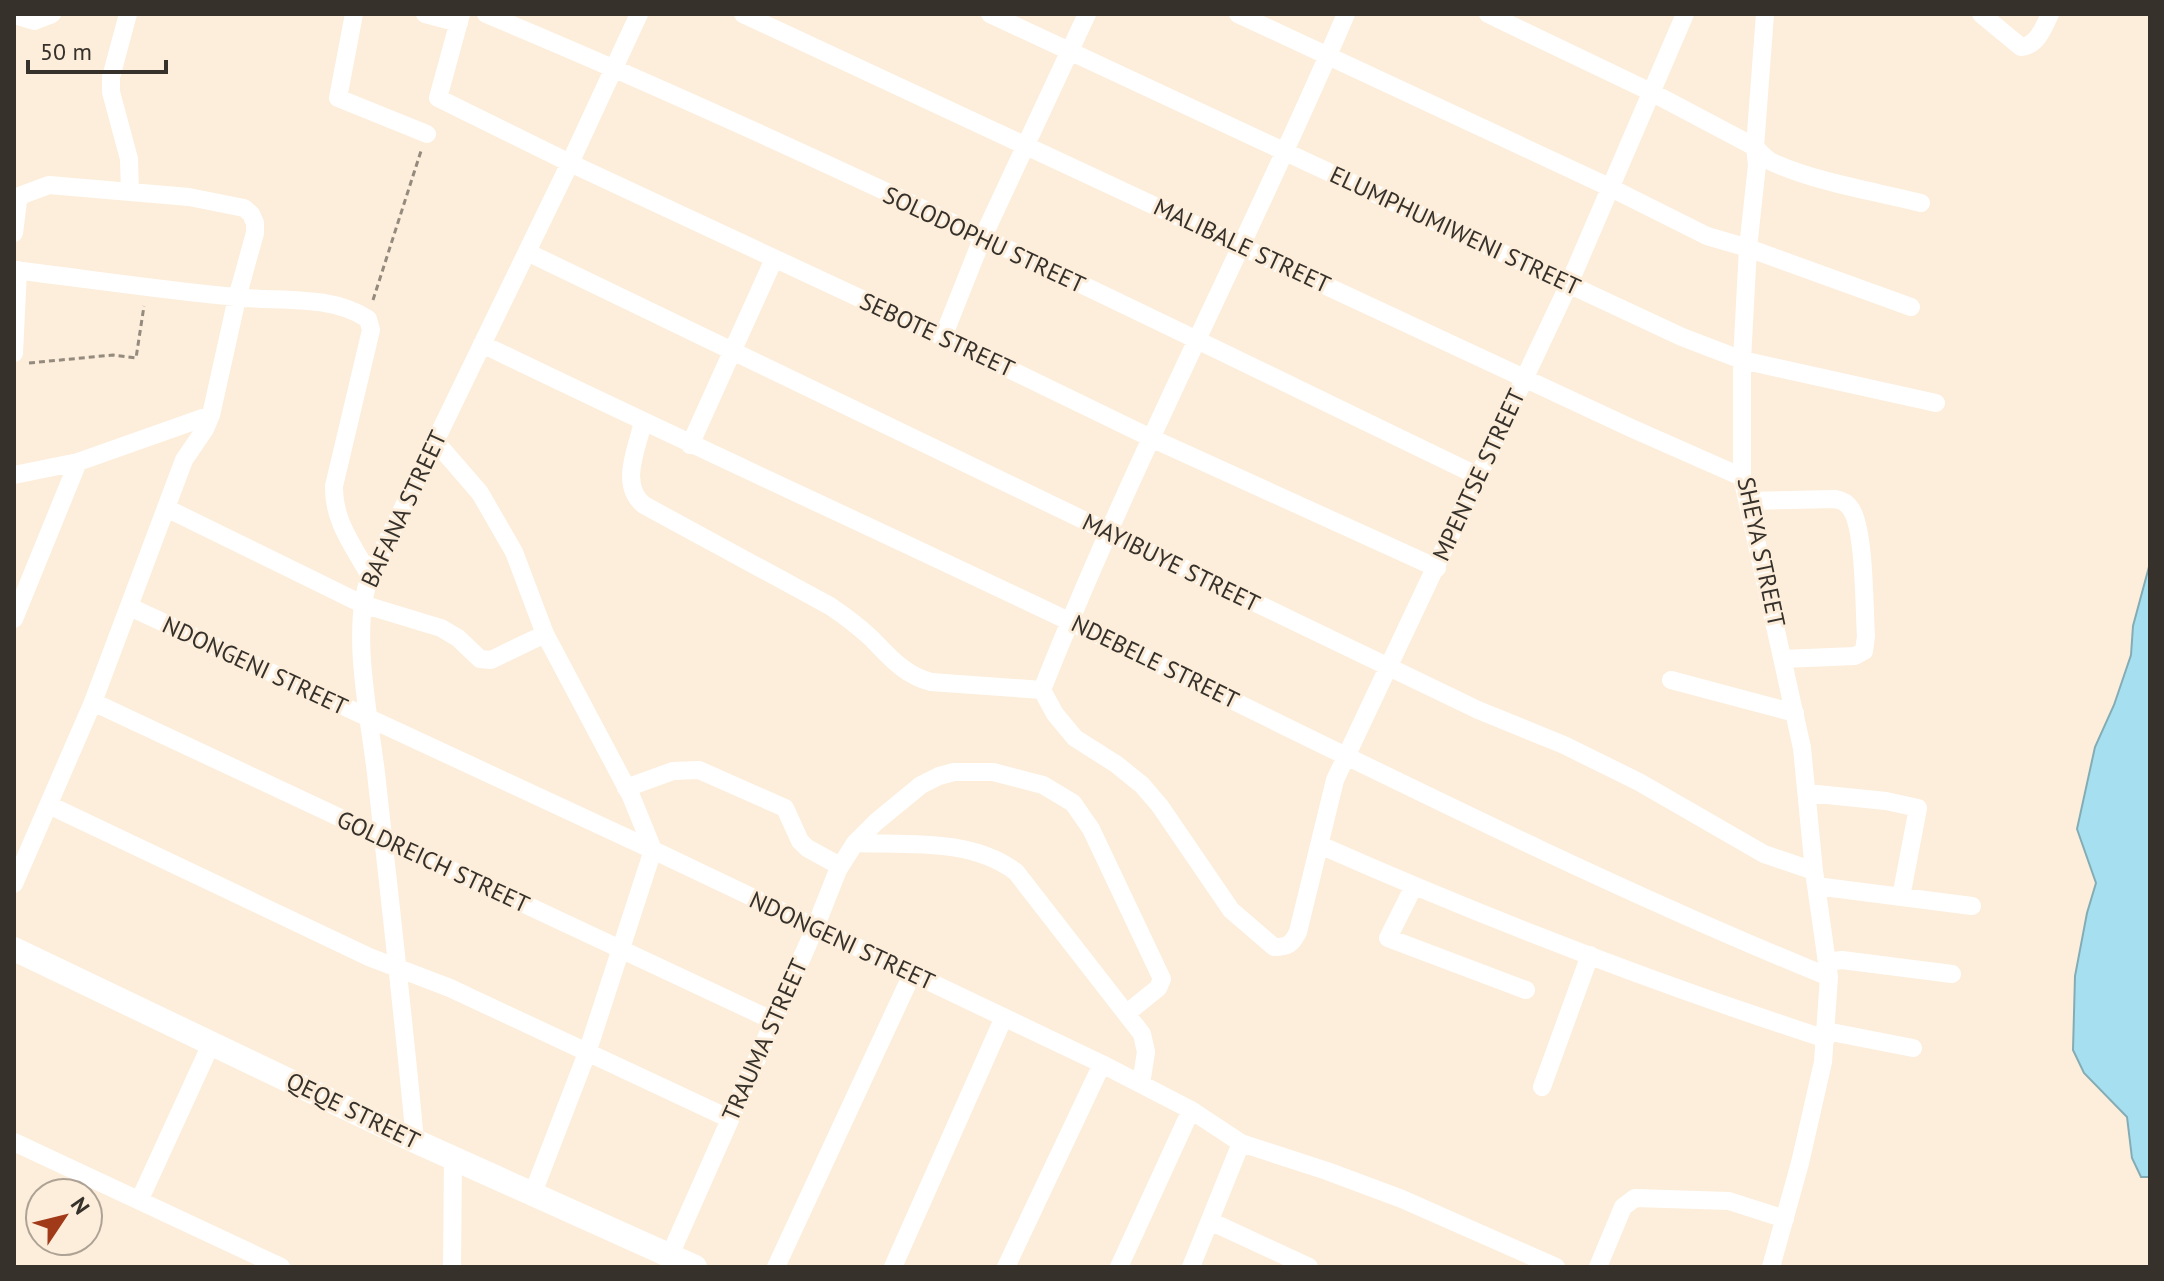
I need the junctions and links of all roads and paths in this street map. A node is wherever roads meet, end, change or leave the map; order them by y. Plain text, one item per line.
1 (128, 14) edge
2 (354, 14) edge
3 (425, 14) edge
4 (486, 14) edge
5 (639, 14) edge
6 (743, 14) edge
7 (990, 14) edge
8 (1087, 14) edge
9 (1238, 14) edge
10 (1346, 14) edge
11 (1488, 14) edge
12 (1685, 14) edge
13 (1765, 14) edge
14 (1981, 14) edge
15 (2050, 14) edge
16 (14, 15) edge
17 (47, 17) edge
18 (460, 18) edge
19 (1069, 51) junction
20 (1328, 57) junction
21 (615, 68) junction
22 (1651, 92) junction
23 (427, 134) joint
24 (1025, 146) junction
25 (1755, 147) junction
26 (1287, 152) junction
27 (570, 163) junction
28 (1609, 187) junction
29 (130, 192) junction
30 (1921, 203) dead end
31 (14, 233) edge
32 (982, 239) junction
33 (1243, 246) junction
34 (1748, 248) junction
35 (527, 252) junction
36 (774, 259) junction
37 (16, 270) edge
38 (1569, 284) junction
39 (147, 286) junction
40 (237, 298) junction
41 (1911, 307) dead end
42 (368, 319) junction
43 (943, 337) junction
44 (1196, 341) junction
45 (482, 344) junction
46 (734, 353) junction
47 (21, 358) edge
48 (1742, 360) junction
49 (1524, 378) junction
50 (1936, 403) dead end
51 (211, 415) junction
52 (643, 422) junction
53 (1151, 438) junction
54 (435, 441) junction
55 (690, 445) junction
56 (78, 462) junction
57 (14, 475) edge
58 (1478, 476) junction
59 (1742, 477) junction
60 (1748, 501) junction
61 (166, 508) junction
62 (1110, 533) junction
63 (1437, 568) junction
64 (370, 576) junction
65 (362, 604) junction
66 (130, 607) junction
67 (14, 619) edge
68 (1070, 621) junction
69 (545, 634) junction
70 (1783, 659) junction
71 (1389, 667) junction
72 (1671, 680) dead end
73 (1042, 690) junction
74 (93, 702) junction
75 (1795, 713) junction
76 (370, 721) junction
77 (1347, 755) junction
78 (626, 788) junction
79 (1807, 793) junction
80 (49, 805) junction
81 (383, 839) junction
82 (855, 843) junction
83 (1320, 845) junction
84 (653, 850) junction
85 (840, 866) junction
86 (1815, 879) junction
87 (14, 884) edge
88 (1414, 886) junction
89 (1901, 897) junction
90 (1972, 906) dead end
91 (815, 928) junction
92 (14, 949) edge
93 (620, 949) junction
94 (1590, 955) junction
95 (398, 970) junction
96 (1828, 970) junction
97 (912, 974) junction
98 (1952, 974) dead end
99 (1526, 990) dead end
100 (1127, 1013) junction
101 (1004, 1017) junction
102 (774, 1021) junction
103 (1826, 1035) junction
104 (212, 1042) junction
105 (1913, 1048) dead end
106 (587, 1053) junction
107 (1102, 1064) junction
108 (1141, 1084) junction
109 (1542, 1087) dead end
110 (1191, 1110) junction
111 (730, 1119) junction
112 (415, 1141) junction
113 (14, 1142) edge
114 (1241, 1143) junction
115 (453, 1157) junction
116 (533, 1193) junction
117 (140, 1199) junction
118 (1785, 1219) junction
119 (1212, 1222) junction
120 (670, 1255) junction
121 (281, 1267) edge
122 (452, 1267) edge
123 (695, 1267) edge
124 (776, 1267) edge
125 (893, 1267) edge
126 (1006, 1267) edge
127 (1119, 1267) edge
128 (1191, 1267) edge
129 (1309, 1267) edge
130 (1556, 1267) edge
131 (1598, 1267) edge
132 (1771, 1267) edge

1 - 29 street
2 - 23 street
3 - 18 street
4 - 21 street, SOLODOPHU STREET
5 - 21 street, BAFANA STREET
6 - 24 street, MALIBALE STREET
7 - 19 street, ELUMPHUMIWENI STREET
8 - 19 street
9 - 20 street
10 - 20 street
11 - 22 street
12 - 22 street, MPENTSE STREET
13 - 25 street, SHEYA STREET
14 - 15 street
16 - 17 street
18 - 27 street, SEBOTE STREET
19 - 24 street
19 - 26 street, ELUMPHUMIWENI STREET
20 - 26 street
20 - 28 street
21 - 27 street, BAFANA STREET
21 - 32 street, SOLODOPHU STREET
22 - 25 street
22 - 28 street, MPENTSE STREET
23 - 42 path
24 - 32 street
24 - 33 street, MALIBALE STREET
25 - 30 street
25 - 34 street, SHEYA STREET
26 - 33 street
26 - 38 street, ELUMPHUMIWENI STREET
27 - 35 street, BAFANA STREET
27 - 36 street, SEBOTE STREET
28 - 34 street
28 - 38 street, MPENTSE STREET
29 - 31 street
29 - 40 street
32 - 43 street
32 - 44 street, SOLODOPHU STREET
33 - 44 street
33 - 49 street, MALIBALE STREET
34 - 41 street
34 - 48 street, SHEYA STREET
35 - 45 street, BAFANA STREET
35 - 46 street, MAYIBUYE STREET
36 - 43 street, SEBOTE STREET
36 - 46 street
37 - 39 street
37 - 47 street
38 - 48 street, ELUMPHUMIWENI STREET
38 - 49 street, MPENTSE STREET
39 - 40 street
39 - 47 path
40 - 42 street
40 - 51 street
42 - 64 street
43 - 53 street, SEBOTE STREET
44 - 53 street
44 - 58 street, SOLODOPHU STREET
45 - 52 street, NDEBELE STREET
45 - 54 street, BAFANA STREET
46 - 55 street
46 - 62 street, MAYIBUYE STREET
48 - 50 street, ELUMPHUMIWENI STREET
48 - 59 street, SHEYA STREET
49 - 58 street, MPENTSE STREET
49 - 59 street, MALIBALE STREET
51 - 56 street
51 - 61 street
52 - 55 street, NDEBELE STREET
52 - 73 street
53 - 62 street
53 - 63 street, SEBOTE STREET
54 - 64 street, BAFANA STREET
54 - 69 street
55 - 68 street, NDEBELE STREET
56 - 57 street
56 - 67 street
58 - 63 street, MPENTSE STREET
59 - 60 street, SHEYA STREET
60 - 70 street, SHEYA STREET
60 - 70 street
61 - 65 street
61 - 66 street
62 - 68 street
62 - 71 street, MAYIBUYE STREET
63 - 71 street, MPENTSE STREET
64 - 65 street, BAFANA STREET
65 - 69 street
65 - 76 street, BAFANA STREET
66 - 74 street
66 - 76 street, NDONGENI STREET
68 - 73 street
68 - 77 street, NDEBELE STREET
69 - 78 street
70 - 75 street, SHEYA STREET
71 - 77 street, MPENTSE STREET
71 - 86 street, MAYIBUYE STREET
72 - 75 street
73 - 83 street, MPENTSE STREET
74 - 80 street
74 - 81 street, GOLDREICH STREET
75 - 79 street, SHEYA STREET
76 - 81 street, BAFANA STREET
76 - 84 street, NDONGENI STREET
77 - 83 street, MPENTSE STREET
77 - 96 street, NDEBELE STREET
78 - 84 street
78 - 85 street
79 - 86 street, SHEYA STREET
79 - 89 street
80 - 87 street
80 - 95 street
81 - 93 street, GOLDREICH STREET
81 - 95 street, BAFANA STREET
82 - 85 street, TRAUMA STREET
82 - 100 street
82 - 100 street, TRAUMA STREET
83 - 88 street
84 - 91 street, NDONGENI STREET
84 - 93 street
85 - 91 street, TRAUMA STREET
86 - 89 street, MAYIBUYE STREET
86 - 96 street, SHEYA STREET
88 - 94 street
88 - 99 street
89 - 90 street, MAYIBUYE STREET
91 - 97 street, NDONGENI STREET
91 - 102 street, TRAUMA STREET
92 - 104 street, QEQE STREET
93 - 102 street, GOLDREICH STREET
93 - 106 street
94 - 103 street
94 - 109 street
95 - 106 street
95 - 112 street, BAFANA STREET
96 - 98 street
96 - 103 street, SHEYA STREET
97 - 101 street, NDONGENI STREET
97 - 124 street
100 - 108 street
101 - 107 street, NDONGENI STREET
101 - 125 street
102 - 111 street, TRAUMA STREET
103 - 105 street
103 - 118 street, SHEYA STREET
104 - 112 street, QEQE STREET
104 - 117 street
106 - 111 street
106 - 116 street
107 - 108 street, NDONGENI STREET
107 - 126 street
108 - 110 street, NDONGENI STREET
110 - 114 street, NDONGENI STREET
110 - 127 street
111 - 120 street, TRAUMA STREET
112 - 115 street, QEQE STREET
113 - 117 street
114 - 119 street
114 - 130 street, NDONGENI STREET
115 - 116 street, QEQE STREET
115 - 122 street
116 - 120 street, QEQE STREET
117 - 121 street
118 - 131 street
118 - 132 street, SHEYA STREET
119 - 128 street
119 - 129 street
120 - 123 street, QEQE STREET

